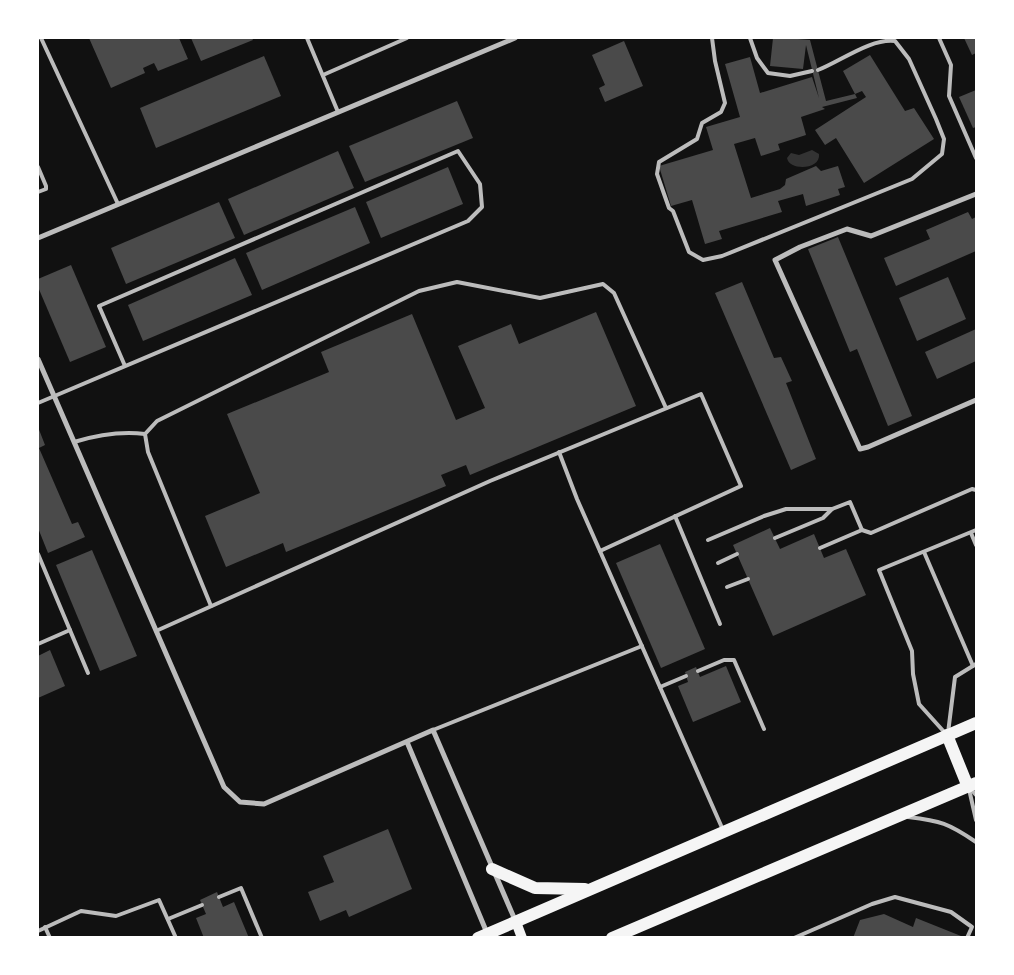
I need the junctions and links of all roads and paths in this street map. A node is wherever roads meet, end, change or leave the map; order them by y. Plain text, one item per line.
1 (41, 38) edge
2 (307, 38) edge
3 (407, 38) edge
4 (515, 38) edge
5 (712, 38) edge
6 (750, 38) edge
7 (939, 38) edge
8 (818, 70) dead end
9 (812, 71) dead end
10 (323, 75) junction
11 (338, 112) junction
12 (976, 158) edge
13 (38, 167) edge
14 (38, 192) edge
15 (976, 194) edge
16 (118, 204) junction
17 (38, 238) edge
18 (38, 360) edge
19 (124, 366) junction
20 (54, 396) junction
21 (976, 400) edge
22 (38, 403) edge
23 (666, 408) junction
24 (145, 434) junction
25 (74, 442) junction
26 (558, 452) junction
27 (976, 490) edge
28 (832, 509) junction
29 (675, 516) junction
30 (862, 530) junction
31 (976, 530) edge
32 (971, 533) junction
33 (775, 538) dead end
34 (708, 540) dead end
35 (976, 545) edge
36 (820, 548) dead end
37 (600, 551) junction
38 (924, 552) junction
39 (38, 554) edge
40 (737, 554) dead end
41 (718, 562) dead end
42 (748, 579) dead end
43 (728, 587) dead end
44 (211, 606) junction
45 (720, 624) dead end
46 (70, 630) junction
47 (156, 631) junction
48 (38, 644) edge
49 (642, 646) junction
50 (975, 665) edge
51 (698, 671) dead end
52 (88, 673) dead end
53 (686, 676) dead end
54 (660, 687) junction
55 (976, 723) edge
56 (764, 729) dead end
57 (434, 730) junction
58 (947, 735) junction
59 (407, 742) junction
60 (974, 788) edge
61 (898, 816) junction
62 (976, 820) edge
63 (724, 832) junction
64 (976, 842) edge
65 (492, 869) junction
66 (590, 890) junction
67 (219, 898) dead end
68 (202, 905) dead end
69 (168, 919) junction
70 (516, 922) junction
71 (45, 927) junction
72 (38, 931) edge
73 (485, 936) edge
74 (618, 936) edge
75 (50, 938) edge
76 (176, 938) edge
77 (262, 938) edge
78 (522, 938) edge
79 (794, 938) edge
80 (967, 938) edge

1 - 16 lane
2 - 10 lane
3 - 10 lane
4 - 11 street
5 - 8 lane
6 - 9 lane
7 - 12 lane
10 - 11 lane
11 - 16 street
13 - 14 lane
15 - 21 street
16 - 17 street
18 - 20 street
19 - 19 lane
19 - 20 lane
20 - 22 lane
20 - 25 street
23 - 24 lane
23 - 26 lane
23 - 29 lane
24 - 25 lane
24 - 44 lane
25 - 47 street
26 - 37 lane
26 - 44 lane
27 - 30 lane
28 - 30 lane
28 - 33 lane
28 - 34 lane
29 - 37 lane
29 - 45 lane
30 - 36 lane
31 - 32 lane
32 - 35 lane
32 - 38 lane
37 - 49 lane
38 - 50 lane
38 - 58 lane
39 - 46 lane
40 - 41 lane
42 - 43 lane
44 - 47 lane
46 - 48 lane
46 - 52 lane
47 - 59 street
49 - 54 lane
49 - 57 lane
50 - 58 lane
51 - 56 lane
53 - 54 lane
54 - 63 lane
55 - 58 main road
57 - 59 street
57 - 65 street
58 - 60 main road
58 - 63 main road
59 - 73 street
60 - 61 main road
60 - 62 lane
61 - 64 lane
61 - 74 main road
63 - 66 main road
65 - 66 main road
65 - 70 street
66 - 70 main road
67 - 77 lane
68 - 69 lane
69 - 71 lane
69 - 76 lane
70 - 73 main road
70 - 78 main road
71 - 72 lane
71 - 75 lane
79 - 80 lane

